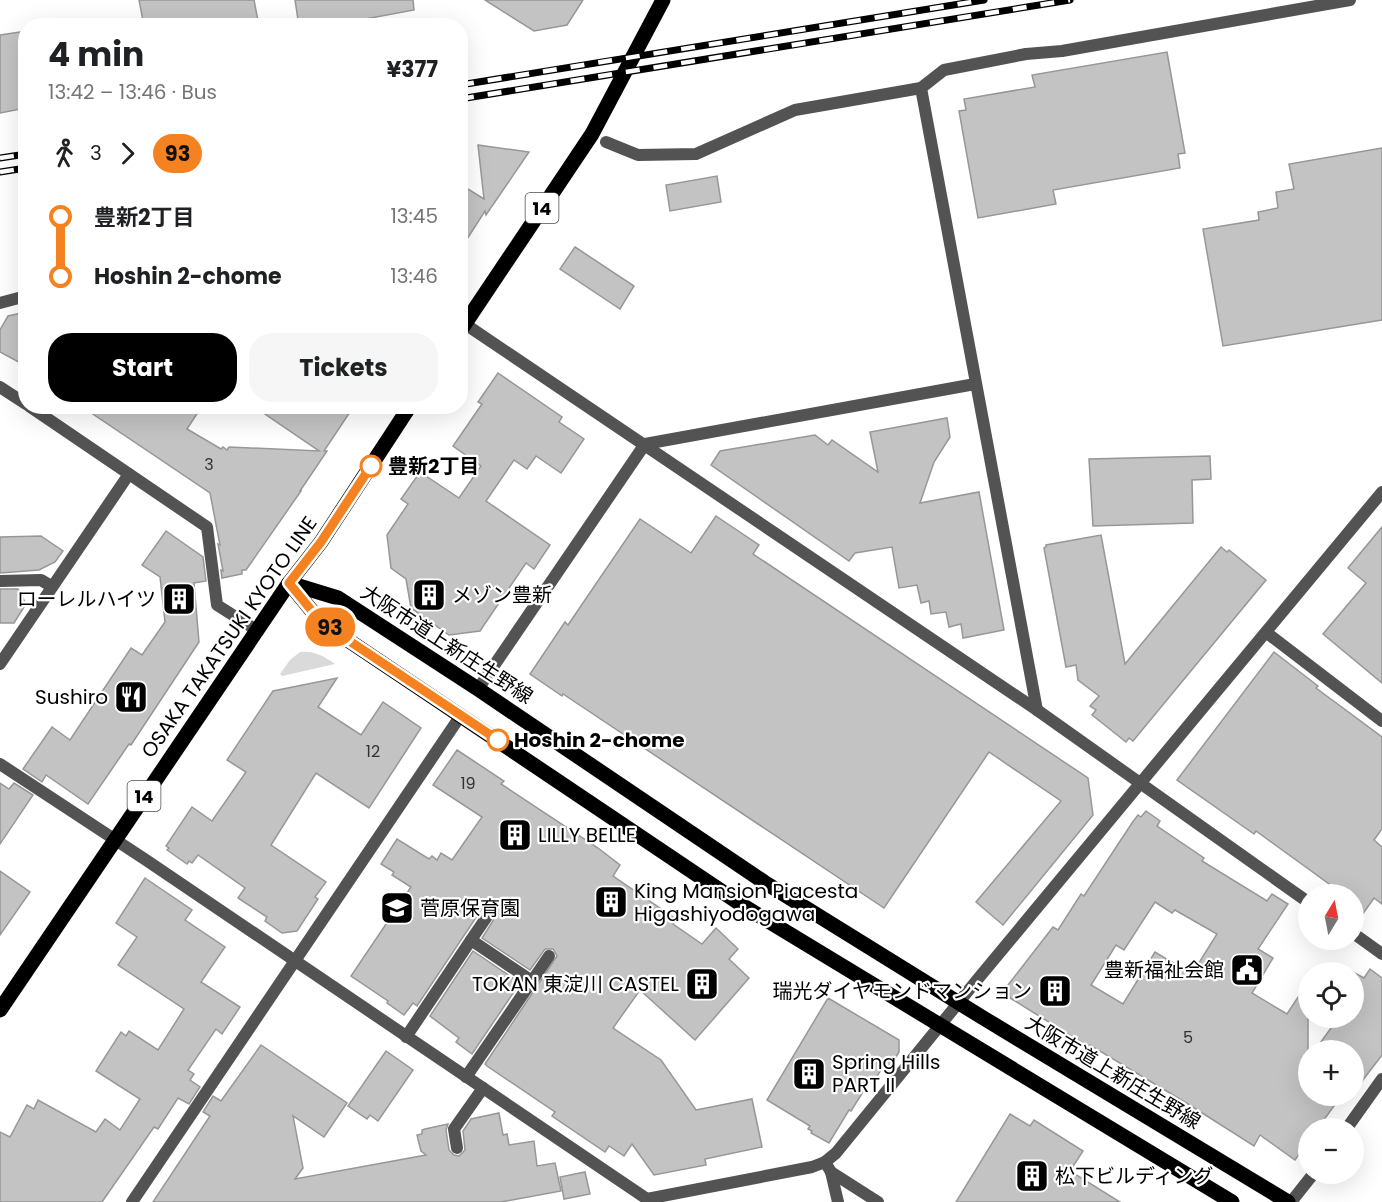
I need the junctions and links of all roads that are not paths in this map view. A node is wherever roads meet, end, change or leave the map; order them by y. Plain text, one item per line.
1 (663, 0) edge
2 (1350, 0) edge
3 (921, 88) junction
4 (606, 142) dead end
5 (18, 298) edge
6 (0, 303) edge
7 (468, 316) edge
8 (468, 329) edge
9 (975, 384) junction
10 (0, 387) edge
11 (18, 399) edge
12 (40, 414) edge
13 (405, 414) edge
14 (645, 444) junction
15 (129, 474) junction
16 (1382, 492) edge
17 (0, 581) edge
18 (289, 583) junction
19 (51, 586) junction
20 (258, 631) junction
21 (1267, 633) junction
22 (0, 664) edge
23 (478, 688) junction
24 (1037, 711) junction
25 (460, 714) junction
26 (1382, 721) edge
27 (0, 764) edge
28 (1141, 784) junction
29 (114, 840) junction
30 (1298, 895) edge
31 (488, 915) dead end
32 (471, 940) junction
33 (1364, 941) edge
34 (1382, 954) edge
35 (549, 956) dead end
36 (293, 960) junction
37 (532, 981) junction
38 (959, 1003) junction
39 (0, 1010) edge
40 (941, 1026) junction
41 (406, 1036) junction
42 (466, 1077) junction
43 (1382, 1079) edge
44 (483, 1088) junction
45 (1354, 1118) edge
46 (458, 1148) dead end
47 (828, 1167) junction
48 (1305, 1184) edge
49 (647, 1200) edge
50 (132, 1202) edge
51 (631, 1202) edge
52 (838, 1202) edge
53 (878, 1202) edge
54 (1232, 1202) edge
55 (1290, 1202) edge

1 - 7 main road, 14
2 - 3 street
3 - 4 street
3 - 9 street
5 - 6 street
8 - 14 street
9 - 14 street
9 - 24 street
10 - 11 street
12 - 15 street
13 - 18 main road, OSAKA TAKATSUKI KYOTO LINE / 14
14 - 23 street
14 - 24 street
15 - 19 street
15 - 20 street
16 - 21 street
17 - 19 street
18 - 20 main road, OSAKA TAKATSUKI KYOTO LINE / 14
18 - 23 main road, 大阪市道上新庄生野線
18 - 25 main road
19 - 22 street
20 - 29 main road, OSAKA TAKATSUKI KYOTO LINE / 14
21 - 26 street
21 - 28 street
23 - 38 main road, 大阪市道上新庄生野線
24 - 28 street
25 - 36 street
25 - 40 main road
27 - 29 street
28 - 30 street
28 - 38 street
29 - 36 street
29 - 39 main road, OSAKA TAKATSUKI KYOTO LINE / 14
31 - 32 street
32 - 37 street
32 - 41 street
33 - 34 street
35 - 37 street
36 - 41 street
36 - 50 street
37 - 42 street
38 - 40 street
38 - 55 main road, 大阪市道上新庄生野線
40 - 47 street
40 - 54 main road
41 - 42 street
42 - 44 street
43 - 45 street
44 - 46 street
44 - 49 street
47 - 49 street
47 - 52 street
47 - 53 street
48 - 55 street
49 - 51 street

